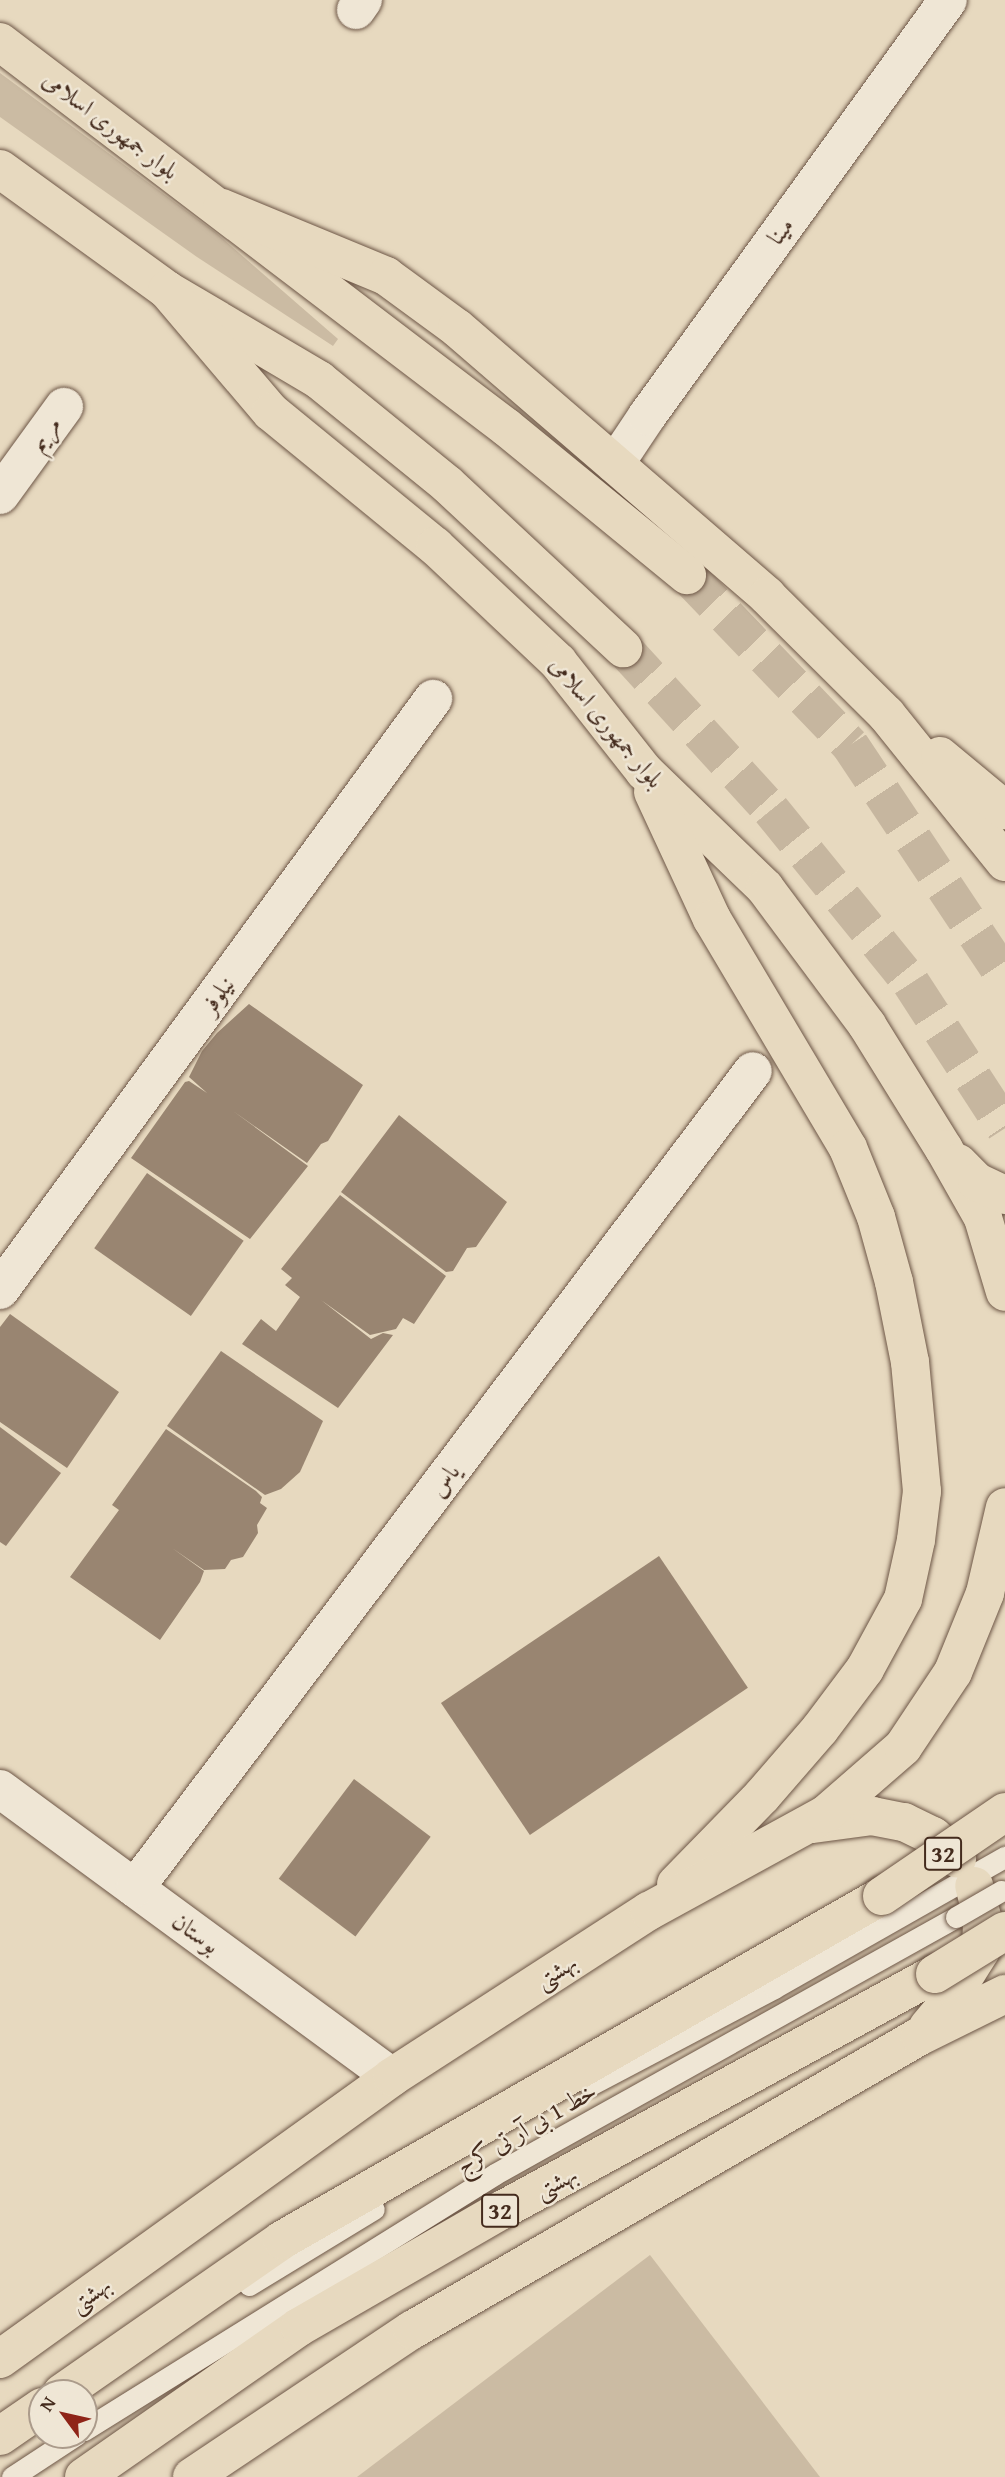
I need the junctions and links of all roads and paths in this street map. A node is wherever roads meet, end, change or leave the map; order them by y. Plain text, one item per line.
1 (947, 0) edge
2 (0, 42) edge
3 (0, 169) edge
4 (222, 208) junction
5 (167, 290) junction
6 (64, 407) dead end
7 (615, 464) junction
8 (0, 495) edge
9 (687, 575) tunnel mouth
10 (623, 648) tunnel mouth
11 (433, 699) dead end
12 (886, 714) junction
13 (643, 771) junction
14 (1005, 810) edge
15 (1005, 862) edge
16 (753, 1071) dead end
17 (944, 1149) junction
18 (1005, 1195) edge
19 (0, 1290) edge
20 (1005, 1292) edge
21 (1005, 1507) edge
22 (0, 1789) edge
23 (1005, 1812) edge
24 (813, 1824) junction
25 (1005, 1857) edge
26 (135, 1888) junction
27 (973, 1888) edge
28 (649, 1912) junction
29 (1005, 1931) edge
30 (1005, 1994) edge
31 (920, 2036) junction
32 (392, 2077) junction
33 (0, 2359) edge
34 (82, 2379) edge
35 (98, 2384) edge
36 (28, 2417) edge
37 (98, 2421) edge
38 (28, 2431) edge
39 (0, 2436) edge
40 (55, 2449) edge
41 (0, 2450) edge
42 (12, 2477) edge
43 (84, 2477) edge
44 (192, 2477) edge

1 - 7 street, مینا
2 - 4 main road, بلوار جمهوری اسلامی
3 - 5 main road, بلوار جمهوری اسلامی
4 - 7 main road, بلوار جمهوری اسلامی
4 - 9 main road, بلوار جمهوری اسلامی
5 - 10 main road, بلوار جمهوری اسلامی
5 - 13 main road, بلوار جمهوری اسلامی
6 - 8 street, مریم
7 - 12 main road, بلوار جمهوری اسلامی
11 - 19 street, نیلوفر
12 - 14 main road
12 - 15 main road
13 - 17 main road, بلوار جمهوری اسلامی
13 - 28 main road
16 - 26 street, یاس
17 - 18 main road
17 - 20 main road, بلوار جمهوری اسلامی
21 - 24 main road, بهشتى
22 - 26 street, بوستان
23 - 34 main road, 32, bridge
24 - 27 main road
24 - 28 main road, بهشتى
25 - 35 lane, خط 1 بی آر تی کرج
26 - 32 street, بوستان
27 - 31 main road
27 - 37 lane, خط 1 بی آر تی کرج
28 - 32 main road, بهشتى
29 - 43 main road, بهشتی / 32, bridge
30 - 31 main road
31 - 44 main road
32 - 33 main road, بهشتى
36 - 39 main road
38 - 41 lane
40 - 42 lane

